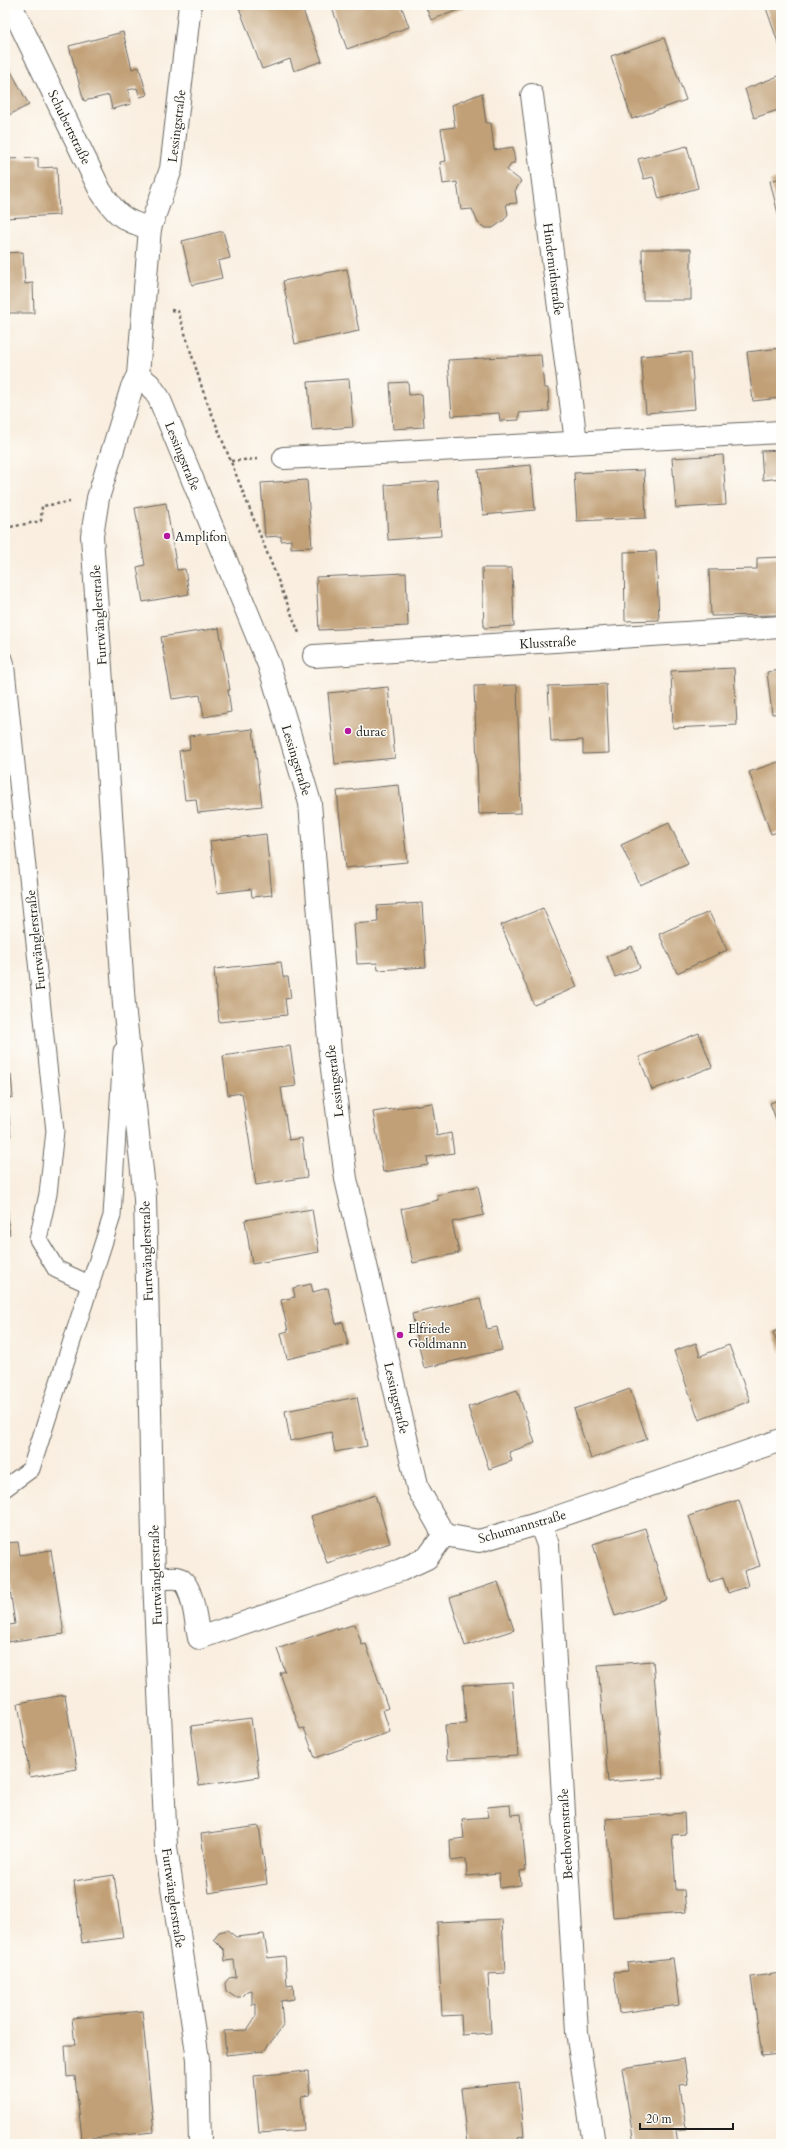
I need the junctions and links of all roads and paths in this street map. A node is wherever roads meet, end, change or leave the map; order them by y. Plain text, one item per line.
1 (11, 5) edge
2 (190, 5) edge
3 (532, 95) dead end
4 (150, 228) junction
5 (143, 306) junction
6 (138, 375) junction
7 (781, 432) edge
8 (576, 442) junction
9 (284, 458) dead end
10 (98, 498) junction
11 (5, 528) edge
12 (781, 628) edge
13 (314, 656) joint
14 (5, 661) edge
15 (124, 1005) junction
16 (92, 1285) junction
17 (781, 1440) edge
18 (5, 1488) edge
19 (540, 1523) junction
20 (444, 1535) junction
21 (154, 1579) junction
22 (200, 2144) edge
23 (594, 2144) edge

1 - 4 street, Schubertstraße
2 - 4 street, Lessingstraße
3 - 8 street, Hindemithstraße
4 - 5 street, Lessingstraße
5 - 6 street, Lessingstraße
5 - 13 path
6 - 10 street, Furtwänglerstraße
6 - 20 street, Lessingstraße
7 - 8 street
8 - 9 street
10 - 11 path
10 - 15 street, Furtwänglerstraße
12 - 13 street, Klusstraße
14 - 16 lane, Furtwänglerstraße
15 - 16 lane, Furtwänglerstraße
15 - 21 street, Furtwänglerstraße
16 - 18 lane, Furtwänglerstraße
17 - 19 street, Schumannstraße
19 - 20 street, Schumannstraße
19 - 23 street, Beethovenstraße
20 - 21 street
21 - 22 street, Furtwänglerstraße

